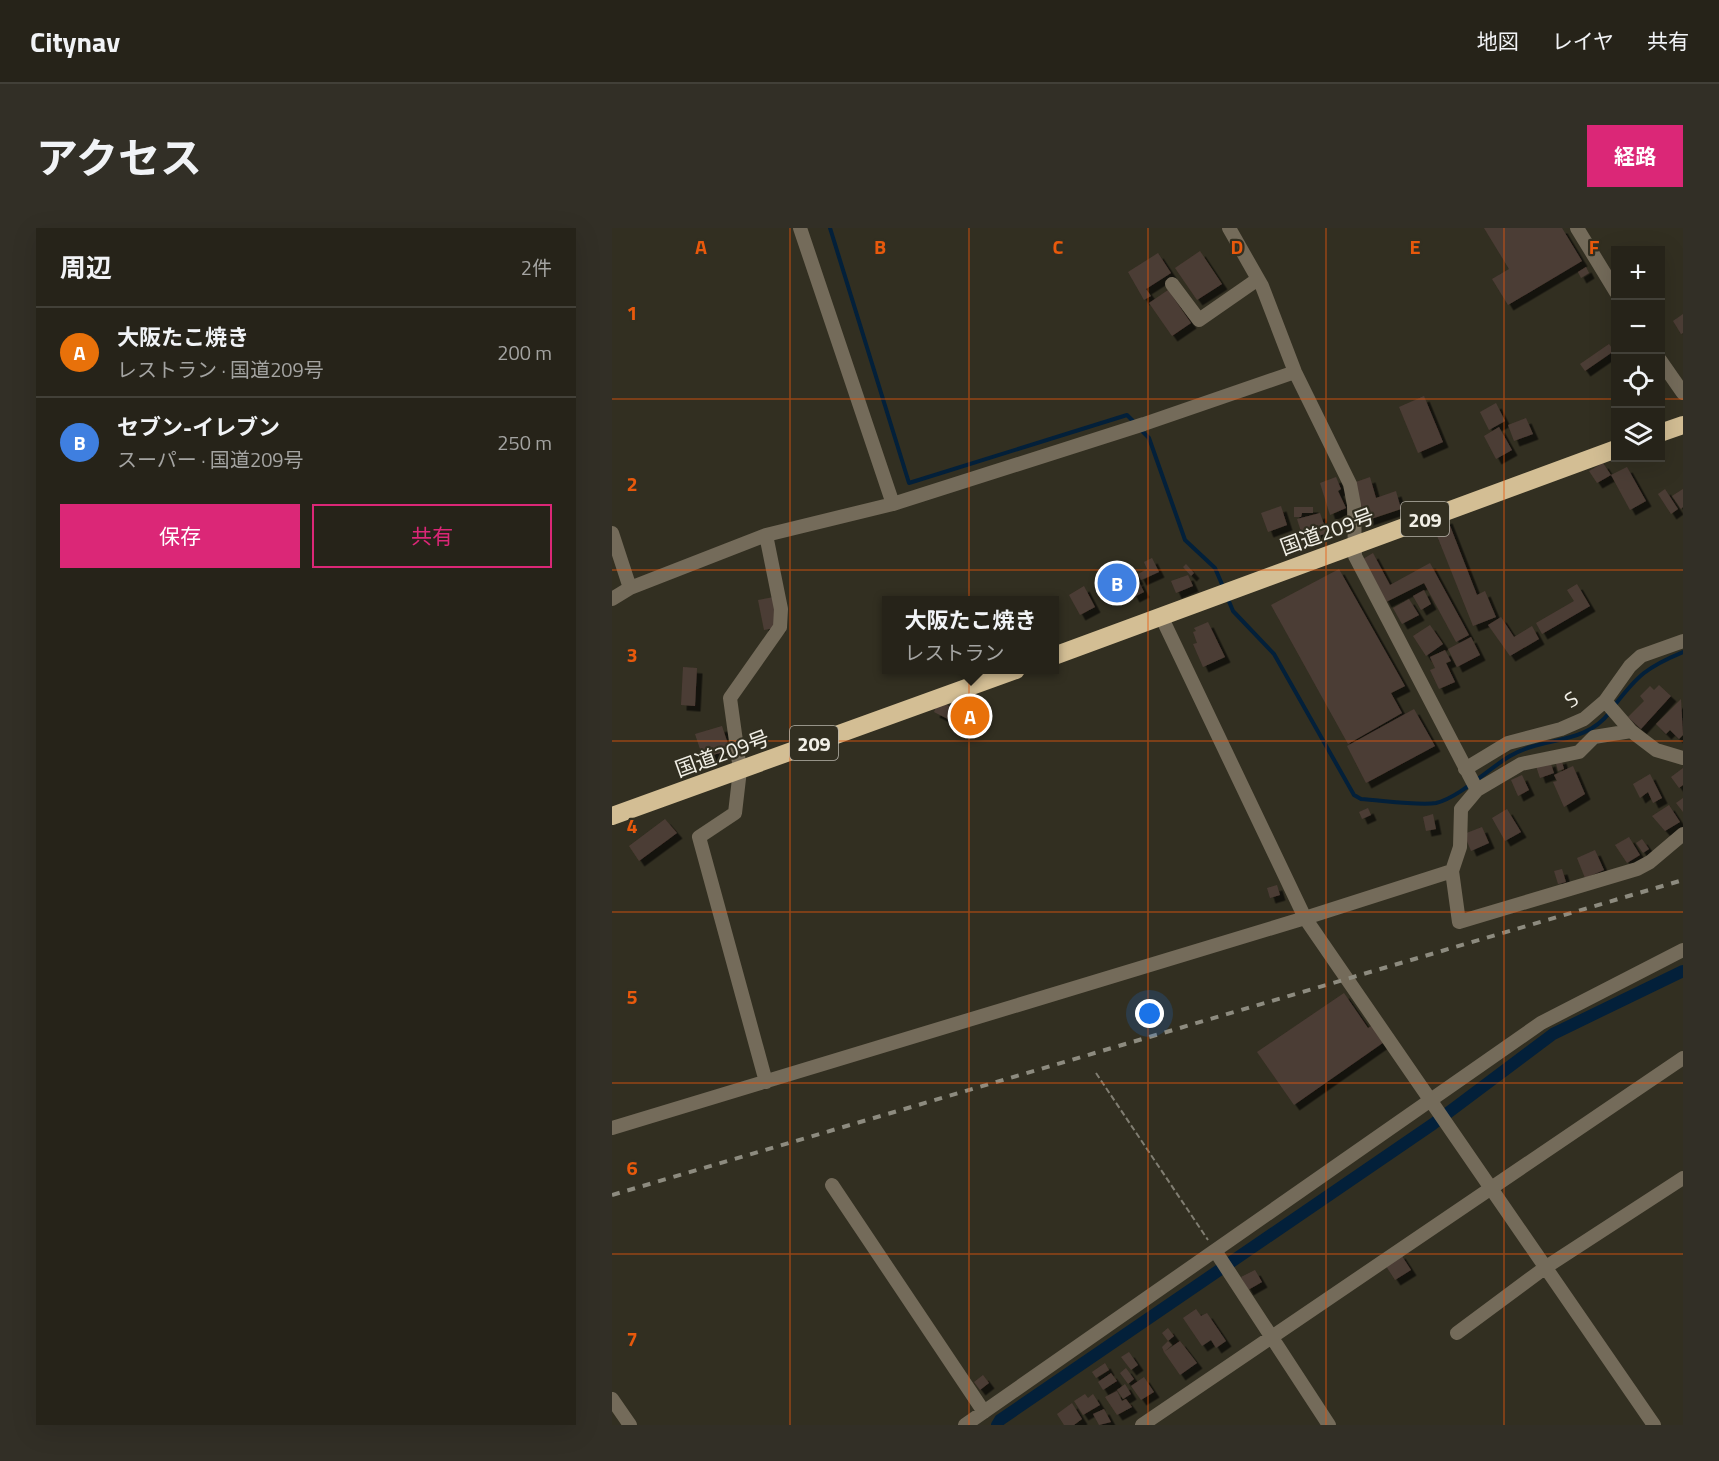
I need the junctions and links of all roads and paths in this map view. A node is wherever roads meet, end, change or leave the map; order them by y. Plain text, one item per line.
1 (800, 228) edge
2 (1229, 228) edge
3 (1576, 228) edge
4 (1258, 279) junction
5 (1172, 284) dead end
6 (1611, 284) edge
7 (1665, 367) edge
8 (1295, 372) junction
9 (1683, 393) edge
10 (1683, 425) edge
11 (1665, 431) edge
12 (1611, 452) edge
13 (893, 504) junction
14 (612, 534) edge
15 (766, 535) junction
16 (1354, 546) junction
17 (630, 588) junction
18 (612, 599) edge
19 (1161, 616) junction
20 (1683, 641) edge
21 (1059, 654) edge
22 (1002, 674) edge
23 (1605, 701) junction
24 (1631, 731) junction
25 (1683, 758) edge
26 (740, 770) junction
27 (1471, 780) junction
28 (612, 816) edge
29 (1683, 834) edge
30 (1452, 871) junction
31 (1305, 918) junction
32 (1683, 950) edge
33 (1683, 1058) edge
34 (1096, 1073) dead end
35 (766, 1082) junction
36 (1432, 1100) junction
37 (612, 1128) edge
38 (1683, 1178) edge
39 (832, 1185) dead end
40 (1492, 1188) junction
41 (1216, 1252) junction
42 (1546, 1267) junction
43 (1457, 1333) dead end
44 (1271, 1338) junction
45 (612, 1399) edge
46 (984, 1412) junction
47 (630, 1425) edge
48 (965, 1425) edge
49 (1142, 1425) edge
50 (1329, 1425) edge
51 (1654, 1425) edge

1 - 13 street
2 - 4 street
3 - 6 street
4 - 5 street
4 - 8 street
7 - 9 street
8 - 13 street
8 - 16 street
10 - 11 highway
12 - 16 highway, 国道209号 / 209
13 - 15 street
14 - 17 street
15 - 17 street
15 - 26 street
16 - 19 highway, 国道209号 / 209
16 - 27 street
17 - 18 street
19 - 21 highway, 国道209号 / 209
19 - 31 street
20 - 23 street, S
22 - 26 highway, 国道209号 / 209
23 - 24 street
23 - 27 street, S
24 - 25 street
24 - 27 street
26 - 28 highway, 国道209号 / 209
26 - 35 street
27 - 30 street
29 - 30 street
30 - 31 street
31 - 35 street
31 - 36 street
32 - 36 street
33 - 40 street
34 - 41 path
35 - 37 street
36 - 40 street
36 - 41 street
38 - 42 street
39 - 46 street
40 - 42 street
40 - 44 street
41 - 44 street
41 - 46 street
42 - 43 street
42 - 51 street
44 - 49 street
44 - 50 street
45 - 47 street
46 - 48 street

